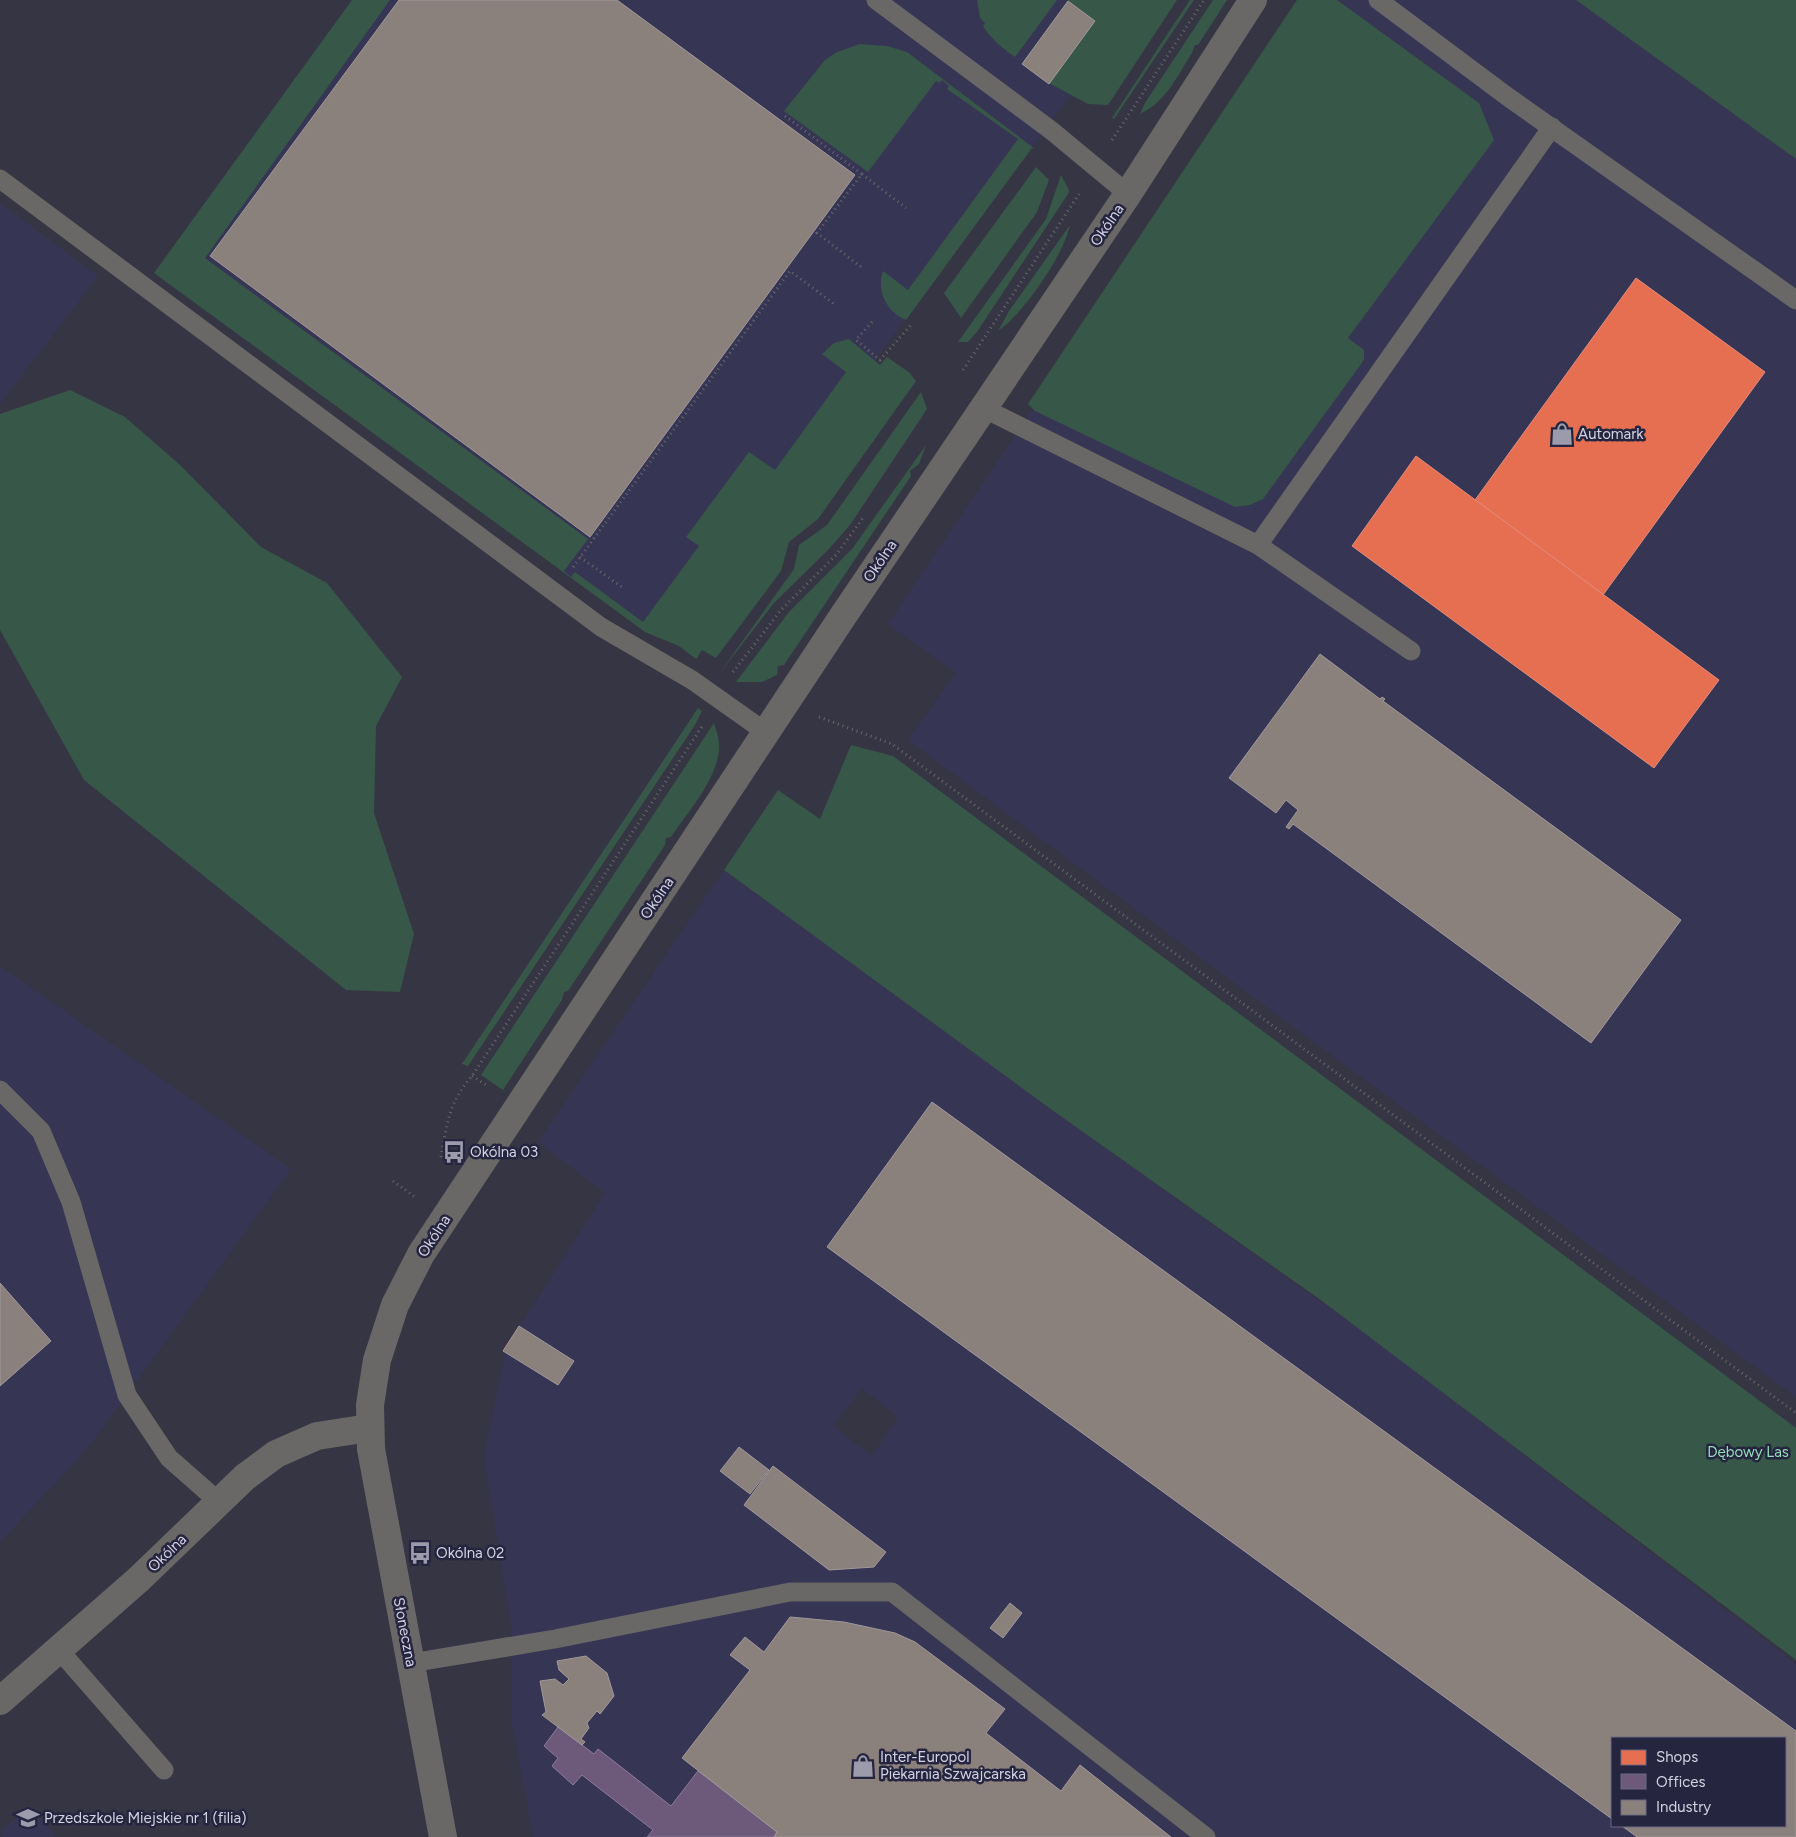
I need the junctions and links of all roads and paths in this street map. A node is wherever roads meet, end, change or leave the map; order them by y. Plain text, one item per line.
1 (876, 0) edge
2 (1204, 0) edge
3 (1254, 0) edge
4 (1378, 0) edge
5 (900, 7) edge
6 (785, 116) dead end
7 (1126, 118) dead end
8 (1552, 127) junction
9 (862, 174) junction
10 (0, 179) edge
11 (1128, 194) junction
12 (1071, 207) dead end
13 (906, 208) dead end
14 (861, 267) dead end
15 (1796, 300) edge
16 (834, 304) dead end
17 (872, 322) dead end
18 (912, 324) dead end
19 (984, 337) dead end
20 (983, 408) junction
21 (868, 510) dead end
22 (1258, 546) junction
23 (580, 557) junction
24 (570, 571) dead end
25 (623, 588) dead end
26 (1412, 651) dead end
27 (729, 678) dead end
28 (814, 715) dead end
29 (704, 724) dead end
30 (767, 733) junction
31 (0, 1090) edge
32 (440, 1164) dead end
33 (393, 1181) dead end
34 (418, 1198) dead end
35 (1796, 1413) edge
36 (369, 1428) junction
37 (219, 1502) junction
38 (59, 1650) junction
39 (411, 1664) junction
40 (0, 1701) edge
41 (164, 1770) dead end
42 (443, 1837) edge
43 (1206, 1837) edge

1 - 5 lane
2 - 7 path
3 - 11 street, Okólna
4 - 8 lane
5 - 11 lane
6 - 9 path
8 - 15 lane
8 - 22 lane
9 - 13 path
9 - 14 path
10 - 30 lane
11 - 20 street, Okólna
12 - 19 path
16 - 23 path
17 - 18 path
20 - 22 lane
20 - 30 street, Okólna
21 - 27 path
22 - 26 lane
23 - 24 path
23 - 25 path
28 - 35 path
29 - 32 path
30 - 36 street, Okólna
31 - 37 lane
33 - 34 path
36 - 37 street, Okólna
36 - 39 street, Słoneczna
37 - 38 street, Okólna
38 - 40 street, Okólna
38 - 41 lane
39 - 42 street, Słoneczna
39 - 43 lane

